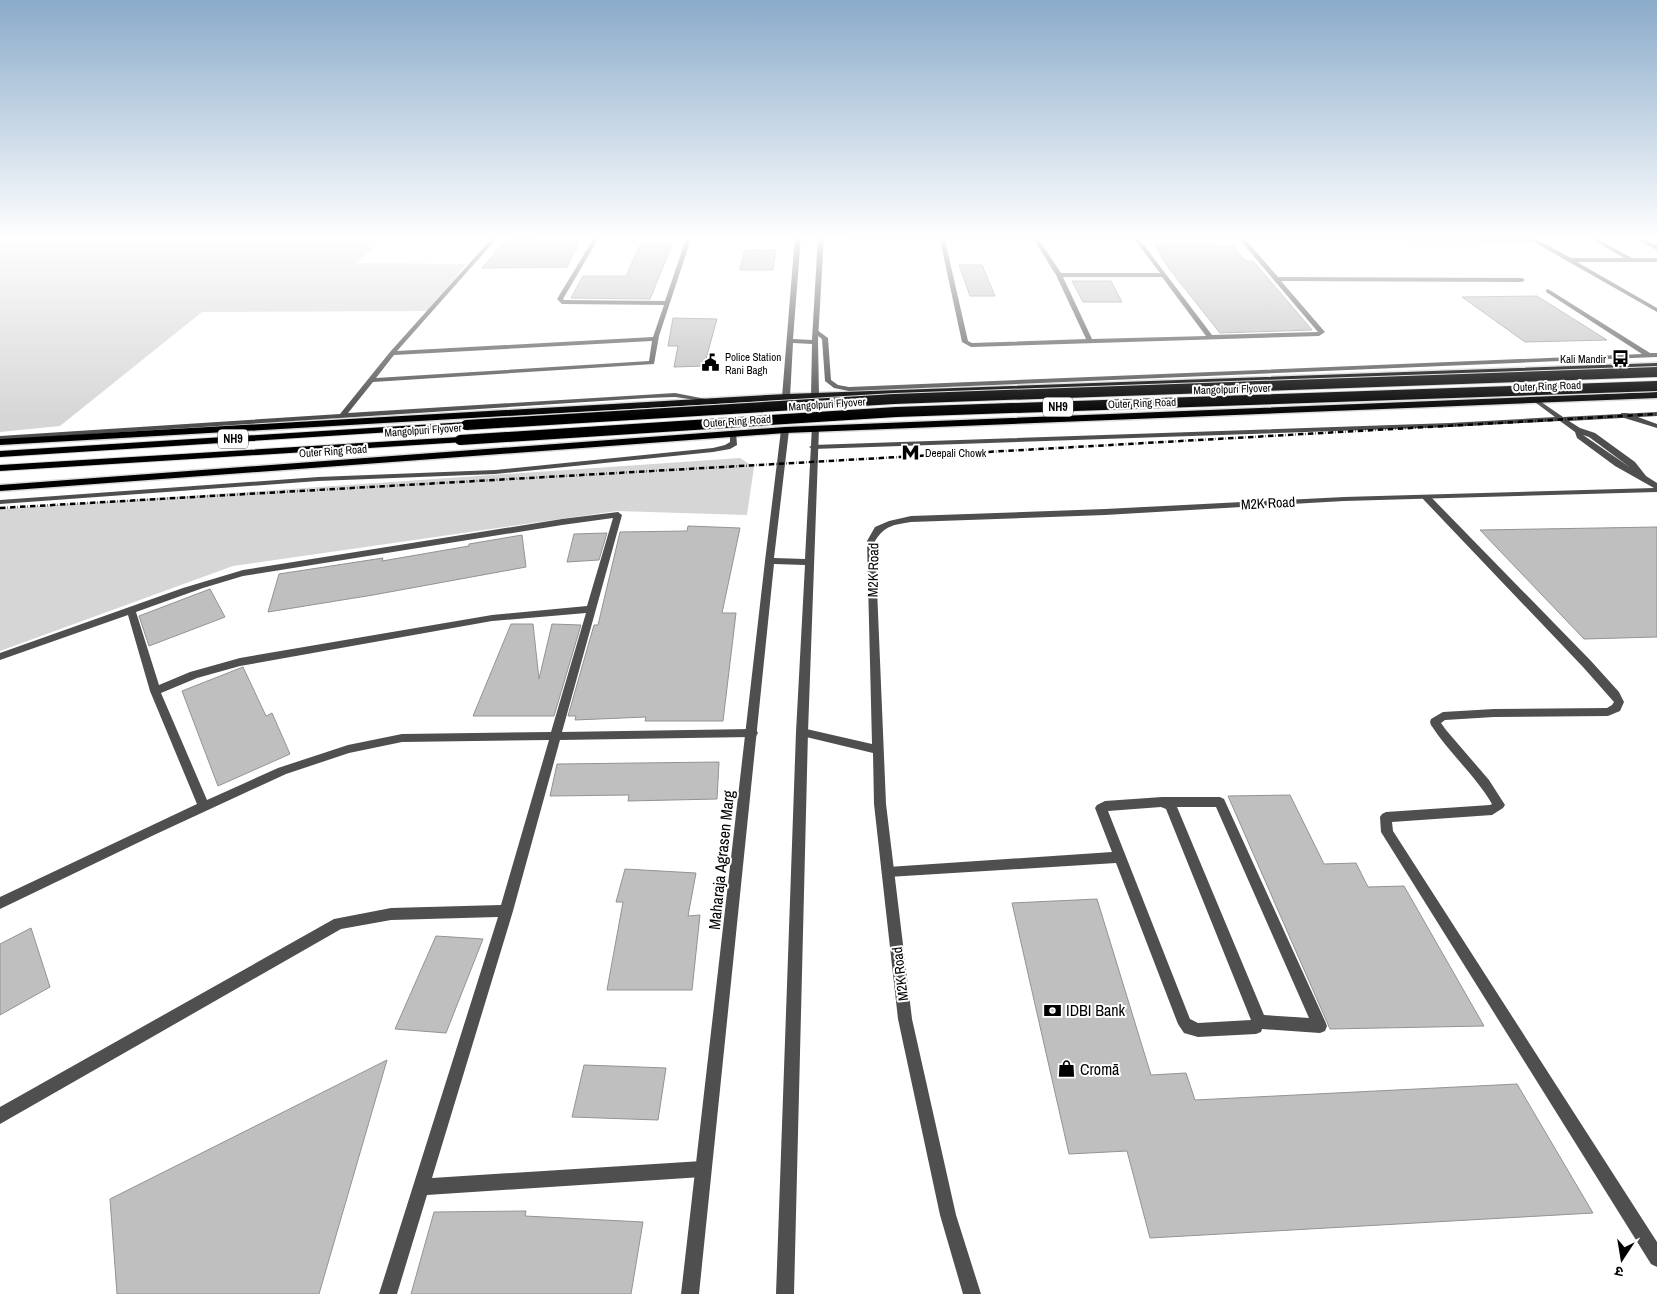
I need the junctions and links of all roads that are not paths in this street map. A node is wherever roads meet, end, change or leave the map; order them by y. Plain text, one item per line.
1 (443, 296) edge
2 (562, 296) edge
3 (670, 296) edge
4 (793, 296) edge
5 (817, 296) edge
6 (956, 296) edge
7 (1069, 296) edge
8 (1180, 296) edge
9 (1292, 296) edge
10 (1557, 296) edge
11 (1632, 296) edge
12 (667, 304) junction
13 (1657, 304) edge
14 (1648, 305) junction
15 (1657, 310) edge
16 (815, 331) junction
17 (1210, 337) junction
18 (656, 339) junction
19 (790, 341) junction
20 (1090, 341) junction
21 (815, 342) junction
22 (392, 354) junction
23 (1654, 356) edge
24 (1657, 365) edge
25 (1657, 372) edge
26 (370, 380) junction
27 (1133, 383) junction
28 (1657, 386) edge
29 (1657, 395) edge
30 (815, 396) junction
31 (786, 397) junction
32 (1534, 400) junction
33 (711, 402) junction
34 (621, 406) junction
35 (1657, 414) edge
36 (343, 415) junction
37 (1155, 415) junction
38 (1624, 415) junction
39 (1561, 419) junction
40 (1657, 426) edge
41 (815, 428) junction
42 (785, 430) junction
43 (732, 434) junction
44 (0, 438) edge
45 (618, 441) junction
46 (0, 442) edge
47 (813, 447) junction
48 (0, 454) edge
49 (0, 468) edge
50 (0, 488) edge
51 (1657, 488) edge
52 (1426, 497) junction
53 (0, 502) edge
54 (770, 562) junction
55 (809, 562) junction
56 (592, 609) junction
57 (131, 610) junction
58 (0, 657) edge
59 (155, 691) junction
60 (802, 732) junction
61 (752, 733) junction
62 (556, 736) junction
63 (878, 750) junction
64 (1162, 802) junction
65 (204, 807) junction
66 (1120, 857) junction
67 (888, 872) junction
68 (0, 903) edge
69 (506, 911) junction
70 (1259, 1022) junction
71 (0, 1116) edge
72 (702, 1169) junction
73 (422, 1187) junction
74 (1657, 1258) edge
75 (388, 1294) edge
76 (690, 1294) edge
77 (785, 1294) edge
78 (972, 1294) edge

1 - 22 street
2 - 12 street
3 - 12 street
4 - 19 street
5 - 16 street
6 - 20 street
7 - 20 street
8 - 17 street
9 - 17 street
10 - 23 street
11 - 14 street
12 - 18 street
13 - 14 street
14 - 15 street
16 - 21 street
16 - 23 street
17 - 20 street
18 - 22 street
18 - 26 street
19 - 21 street
19 - 31 street
21 - 30 street
22 - 26 street
24 - 27 main road, Outer Ring Road
25 - 48 highway, Mangolpuri Flyover / NH9, bridge
26 - 36 street
27 - 30 main road, Outer Ring Road
27 - 37 main road
28 - 49 highway, Mangolpuri Flyover / NH9, bridge
29 - 32 main road, Outer Ring Road
30 - 31 main road, Outer Ring Road
31 - 33 main road, Outer Ring Road
32 - 37 main road, Outer Ring Road
32 - 39 street
33 - 34 main road, Outer Ring Road
33 - 36 street
34 - 45 main road
34 - 46 main road, Outer Ring Road
35 - 38 street
36 - 44 street
37 - 41 main road, Outer Ring Road
38 - 39 street
38 - 40 street
39 - 47 street
39 - 51 street
41 - 42 main road, Outer Ring Road
41 - 47 street
42 - 43 main road, Outer Ring Road
42 - 54 street, Maharaja Agrasen Marg
43 - 45 main road, Outer Ring Road
43 - 53 street
45 - 50 main road, Outer Ring Road
47 - 55 street
51 - 52 street, M2K Road
52 - 63 street, M2K Road
52 - 74 street
54 - 55 street
54 - 61 street, Maharaja Agrasen Marg
55 - 60 street
56 - 57 street
56 - 59 street
56 - 62 street
57 - 58 street
57 - 59 street
59 - 65 street
60 - 63 street
60 - 77 street
61 - 62 street
61 - 72 street, Maharaja Agrasen Marg
62 - 65 street
62 - 69 street
63 - 67 street, M2K Road
64 - 66 street
64 - 70 street
64 - 70 street
65 - 68 street
66 - 67 street
66 - 70 street
67 - 78 street, M2K Road
69 - 71 street
69 - 73 street
72 - 73 street
72 - 76 street, Maharaja Agrasen Marg
73 - 75 street

